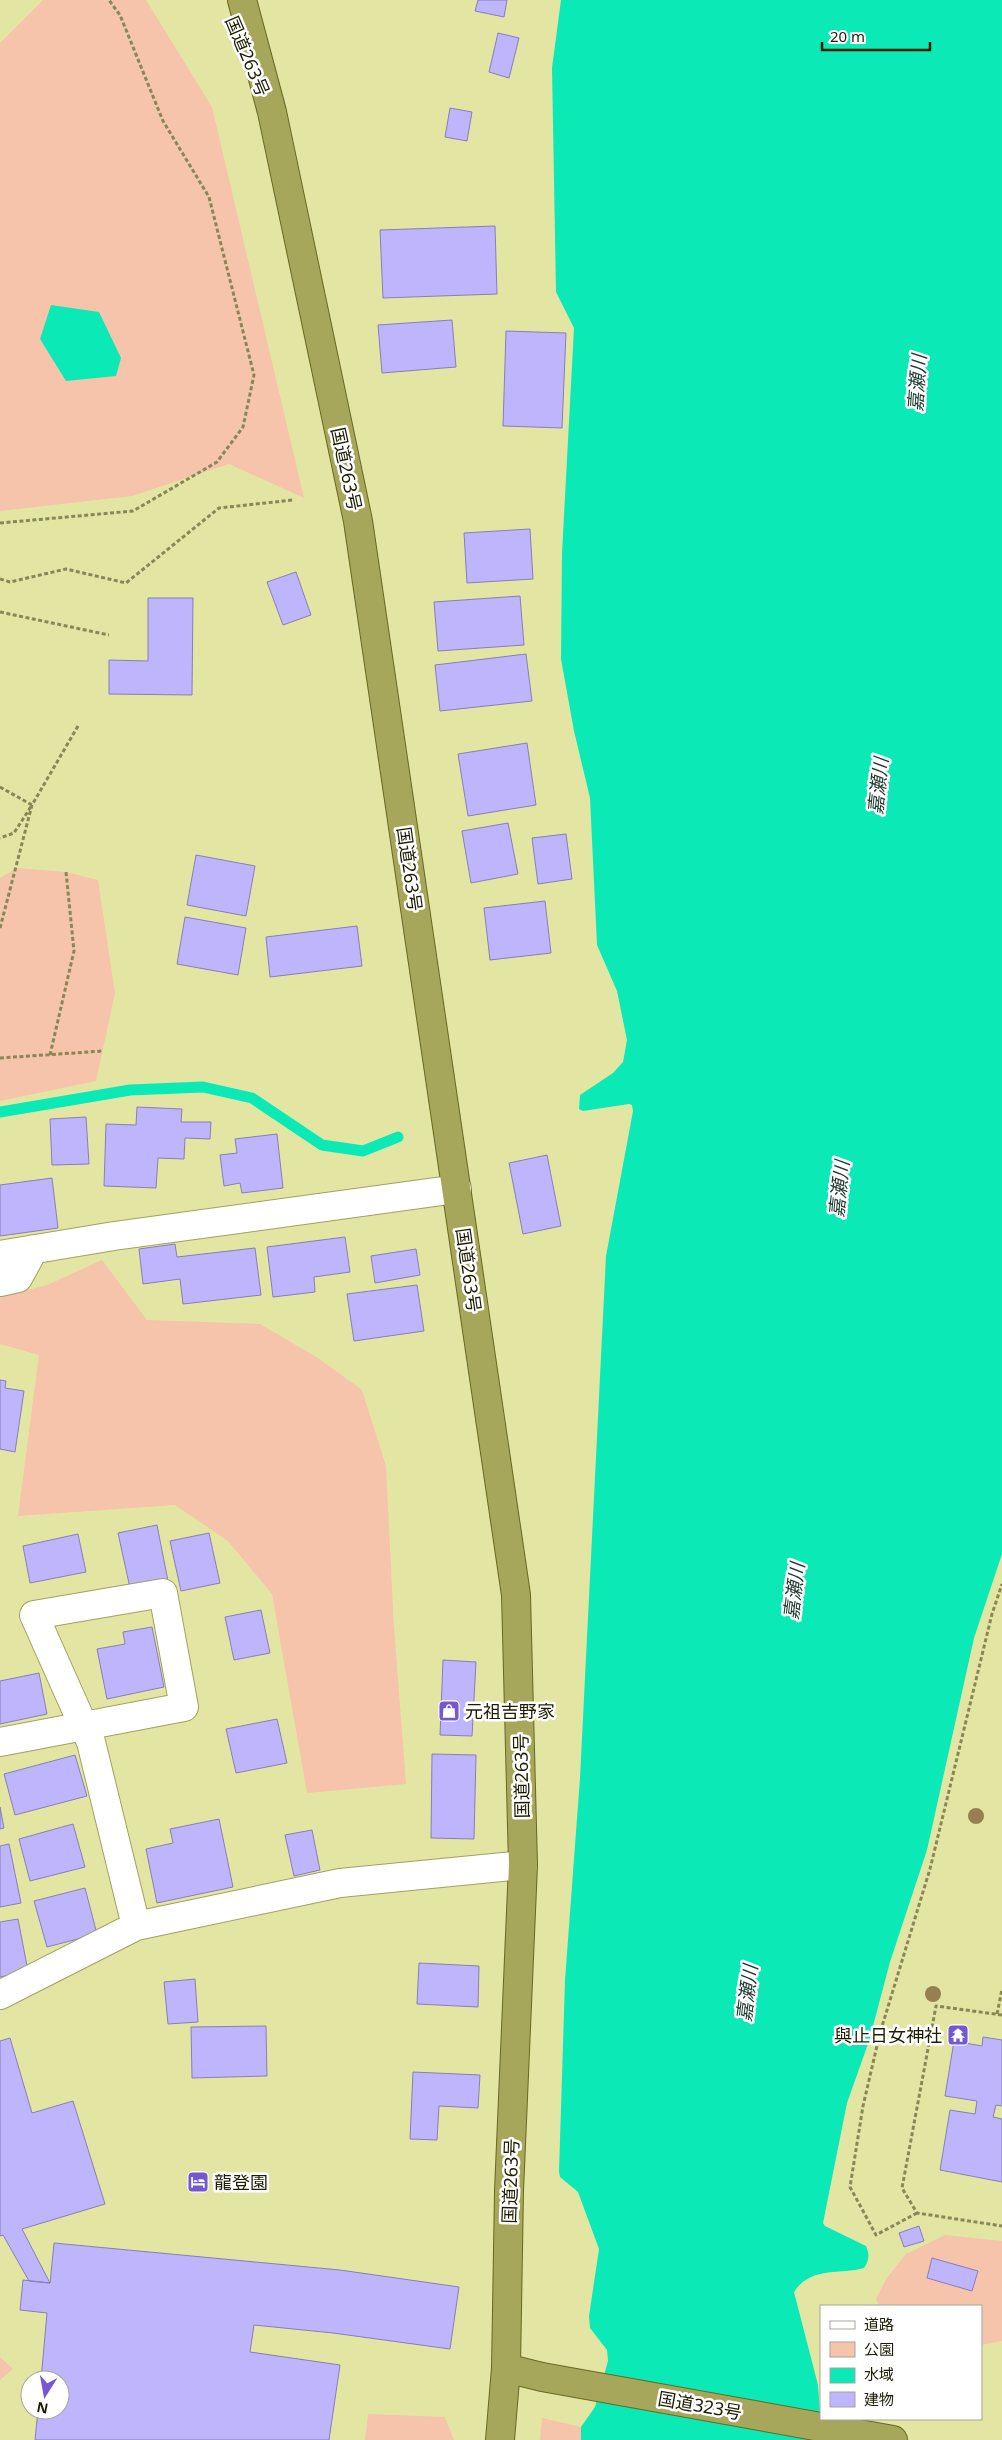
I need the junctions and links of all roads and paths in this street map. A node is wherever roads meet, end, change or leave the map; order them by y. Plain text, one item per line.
1 (109, 0) edge
2 (224, 0) edge
3 (242, 0) edge
4 (272, 112) junction
5 (294, 500) dead end
6 (0, 523) edge
7 (0, 579) edge
8 (0, 612) edge
9 (109, 635) dead end
10 (78, 726) dead end
11 (0, 787) edge
12 (32, 805) junction
13 (0, 838) edge
14 (66, 872) dead end
15 (0, 928) edge
16 (103, 1051) dead end
17 (50, 1055) junction
18 (0, 1058) edge
19 (457, 1189) junction
20 (34, 1249) junction
21 (0, 1255) edge
22 (0, 1282) edge
23 (1002, 1584) edge
24 (84, 1725) junction
25 (0, 1742) edge
26 (522, 1865) junction
27 (136, 1926) junction
28 (1002, 1989) edge
29 (0, 1995) edge
30 (1000, 2015) edge
31 (916, 2213) junction
32 (1002, 2226) edge
33 (506, 2368) junction
34 (500, 2440) edge
35 (893, 2440) edge

1 - 6 path
2 - 4 highway, 国道263号
3 - 4 highway, 国道263号
4 - 19 highway, 国道263号
5 - 7 path
8 - 9 path
10 - 12 path
11 - 12 path
12 - 13 path
12 - 15 path
14 - 17 path
16 - 17 path
17 - 18 path
19 - 20 street
19 - 26 highway, 国道263号
20 - 21 street
20 - 22 street
23 - 31 path
24 - 24 street
24 - 25 street
24 - 27 street
26 - 27 street
26 - 33 highway, 国道263号
27 - 29 street
28 - 30 path
30 - 31 path
31 - 32 path
33 - 34 highway, 国道263号
33 - 35 highway, 国道323号

